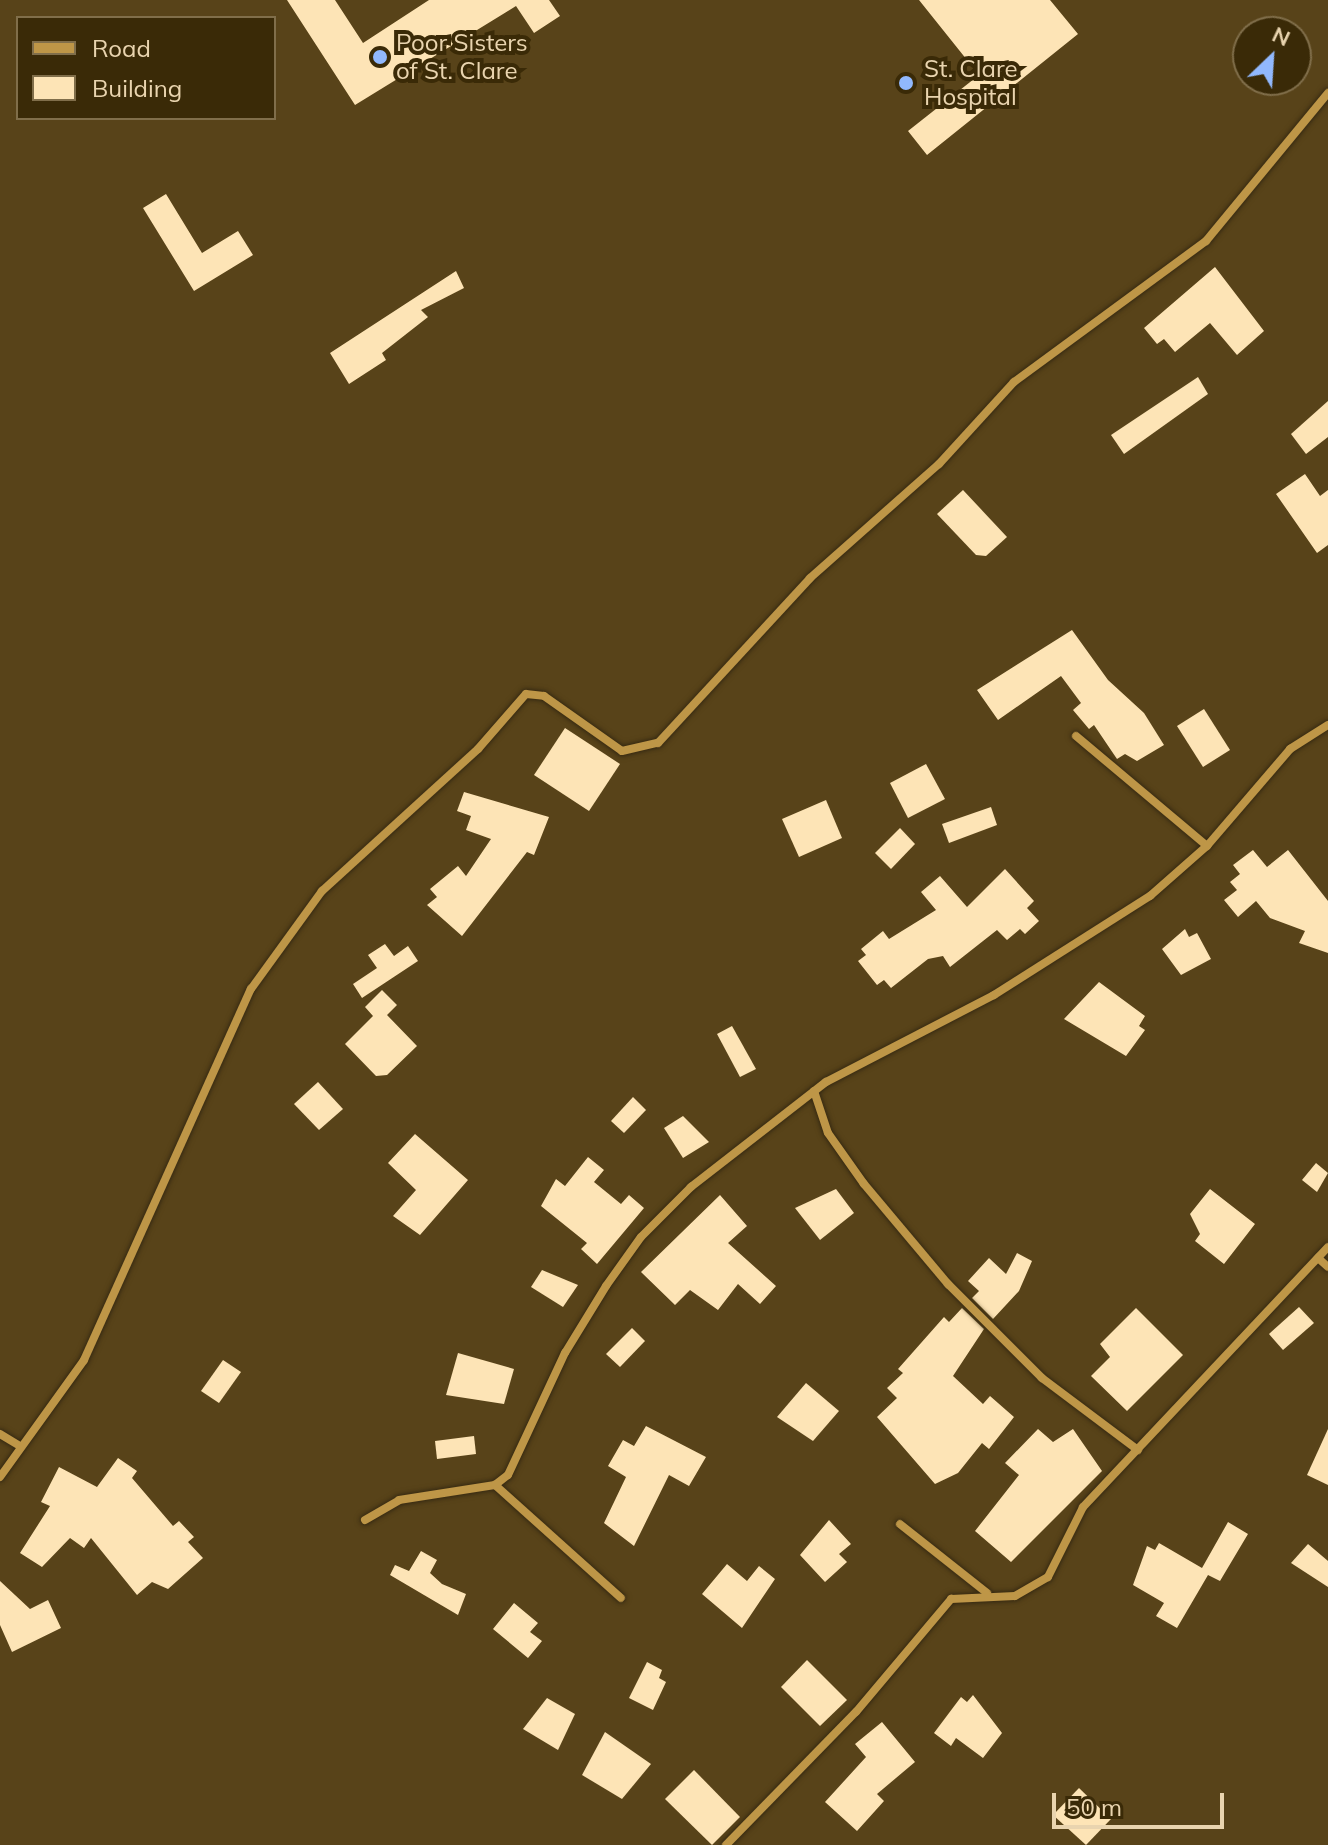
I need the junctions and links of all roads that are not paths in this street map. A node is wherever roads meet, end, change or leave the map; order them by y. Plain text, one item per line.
1 (1328, 93) edge
2 (1328, 725) edge
3 (1076, 736) dead end
4 (1207, 846) junction
5 (814, 1091) junction
6 (1328, 1247) edge
7 (1318, 1258) junction
8 (1328, 1267) edge
9 (0, 1434) edge
10 (20, 1446) junction
11 (1138, 1450) junction
12 (0, 1477) edge
13 (495, 1485) junction
14 (365, 1520) dead end
15 (900, 1524) dead end
16 (989, 1595) junction
17 (621, 1598) dead end
18 (726, 1845) edge

1 - 10 street
2 - 4 street
3 - 4 street
4 - 5 street
5 - 11 street
5 - 13 street
6 - 7 street
7 - 8 street
7 - 11 street
9 - 10 street
10 - 12 street
11 - 16 street
13 - 14 street
13 - 17 street
15 - 16 street
16 - 18 street

